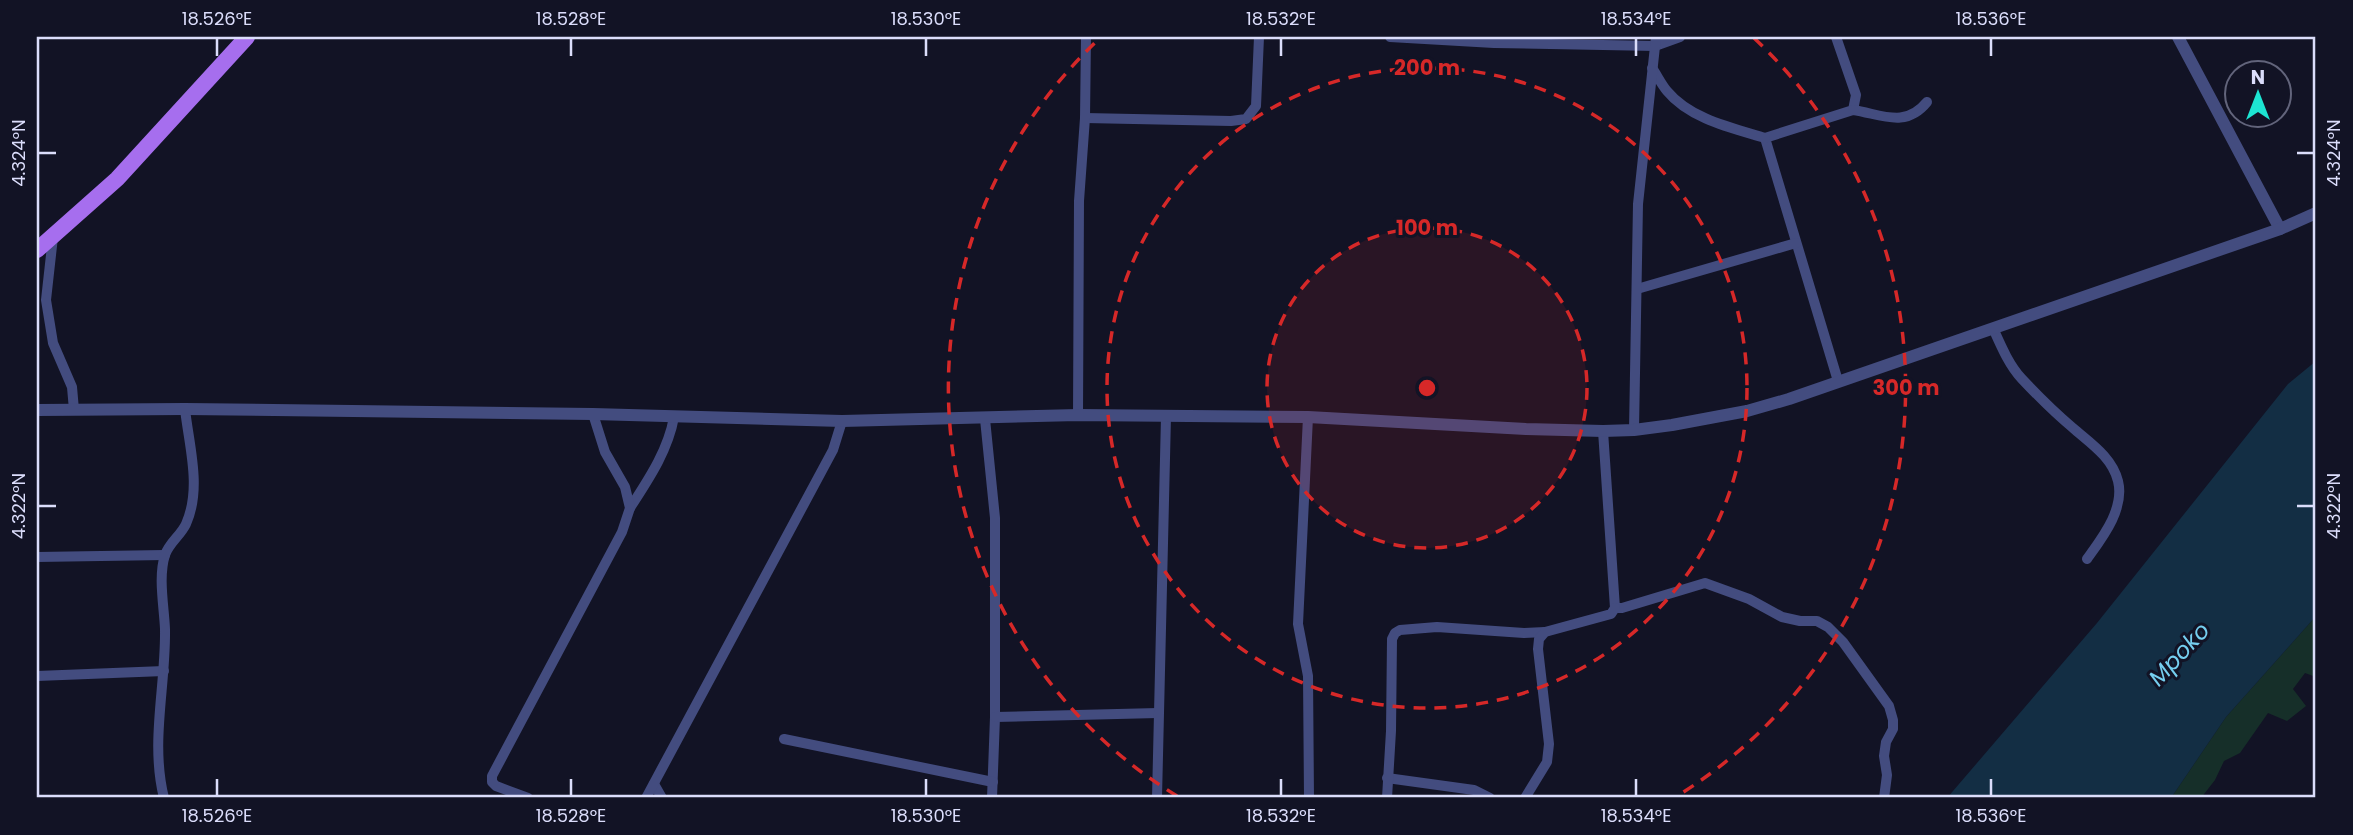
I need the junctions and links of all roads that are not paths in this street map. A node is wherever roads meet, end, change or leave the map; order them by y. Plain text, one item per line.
1 (247, 37) edge
2 (1086, 37) edge
3 (1259, 37) edge
4 (1390, 37) edge
5 (1680, 37) edge
6 (1836, 37) edge
7 (2178, 37) edge
8 (1655, 41) edge
9 (1652, 68) junction
10 (1927, 102) dead end
11 (1853, 110) junction
12 (1085, 118) junction
13 (1765, 138) junction
14 (2316, 213) edge
15 (2280, 229) junction
16 (53, 236) junction
17 (1796, 243) junction
18 (37, 250) edge
19 (1637, 289) junction
20 (1993, 328) junction
21 (1838, 381) junction
22 (185, 409) junction
23 (37, 410) edge
24 (74, 410) junction
25 (593, 414) junction
26 (1079, 415) junction
27 (1166, 416) junction
28 (674, 417) junction
29 (1308, 417) junction
30 (985, 419) junction
31 (842, 421) junction
32 (1634, 430) junction
33 (1603, 431) junction
34 (630, 508) junction
35 (165, 555) junction
36 (37, 557) edge
37 (2087, 559) dead end
38 (1615, 608) junction
39 (1545, 632) junction
40 (164, 671) junction
41 (37, 676) edge
42 (1158, 713) junction
43 (995, 717) junction
44 (784, 739) dead end
45 (1387, 778) junction
46 (993, 782) junction
47 (654, 785) junction
48 (164, 798) edge
49 (528, 798) edge
50 (646, 798) edge
51 (662, 798) edge
52 (992, 798) edge
53 (1157, 798) edge
54 (1309, 798) edge
55 (1387, 798) edge
56 (1490, 798) edge
57 (1525, 798) edge
58 (1884, 798) edge

1 - 16 main road
2 - 12 street
3 - 12 street
4 - 8 street
5 - 8 street
6 - 11 street
7 - 15 street
8 - 9 street
9 - 13 street
9 - 19 street
10 - 11 street
11 - 13 street
12 - 26 street
13 - 17 street
14 - 15 street
15 - 20 street
16 - 18 main road
16 - 24 street
17 - 19 street
17 - 21 street
19 - 32 street
20 - 21 street
20 - 37 street
21 - 32 street
22 - 24 street
22 - 25 street
22 - 35 street
23 - 24 street
25 - 28 street
25 - 34 street
26 - 27 street
26 - 30 street
27 - 29 street
27 - 42 street
28 - 31 street
28 - 34 street
29 - 33 street
29 - 54 street
30 - 31 street
30 - 43 street
31 - 47 street
32 - 33 street
33 - 38 street
34 - 49 street
35 - 36 street
35 - 40 street
38 - 39 street
38 - 58 street
39 - 45 street
39 - 57 street
40 - 41 street
40 - 48 street
42 - 43 street
42 - 53 street
43 - 46 street
44 - 46 street
45 - 55 street
45 - 56 street
46 - 52 street
47 - 50 street
47 - 51 street

